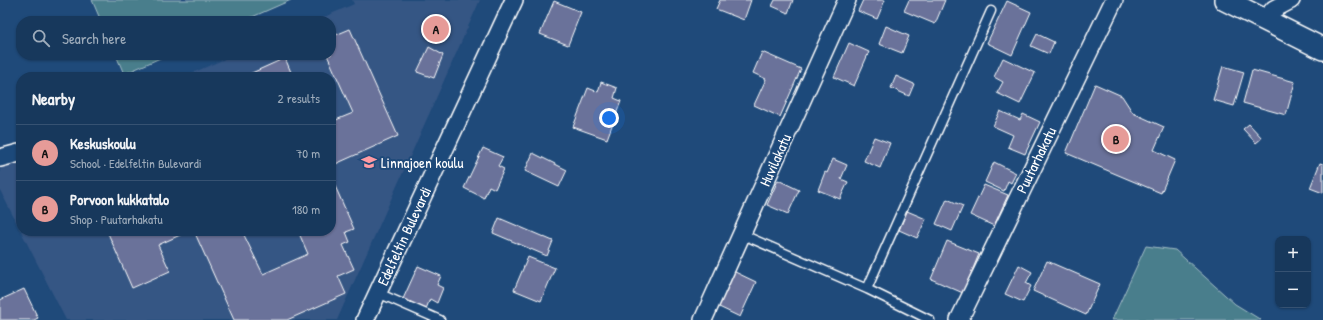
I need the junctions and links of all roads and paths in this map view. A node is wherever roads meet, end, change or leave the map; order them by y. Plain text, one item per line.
1 (514, 0) edge
2 (847, 0) edge
3 (1114, 0) edge
4 (1225, 0) edge
5 (1291, 0) edge
6 (991, 11) dead end
7 (1265, 20) junction
8 (1323, 49) edge
9 (16, 154) edge
10 (0, 158) edge
11 (742, 234) junction
12 (867, 288) junction
13 (378, 293) junction
14 (365, 320) edge
15 (440, 320) edge
16 (703, 320) edge
17 (930, 320) edge
18 (959, 320) edge

1 - 13 street, Edelfeltin Bulevardi
2 - 11 street, Huvilakatu
3 - 18 street, Puutarhakatu
4 - 7 street
5 - 7 street
6 - 12 lane
7 - 8 street
9 - 10 street
11 - 12 lane
11 - 16 street, Huvilakatu
12 - 17 lane
13 - 14 street, Edelfeltin Bulevardi
13 - 15 lane

